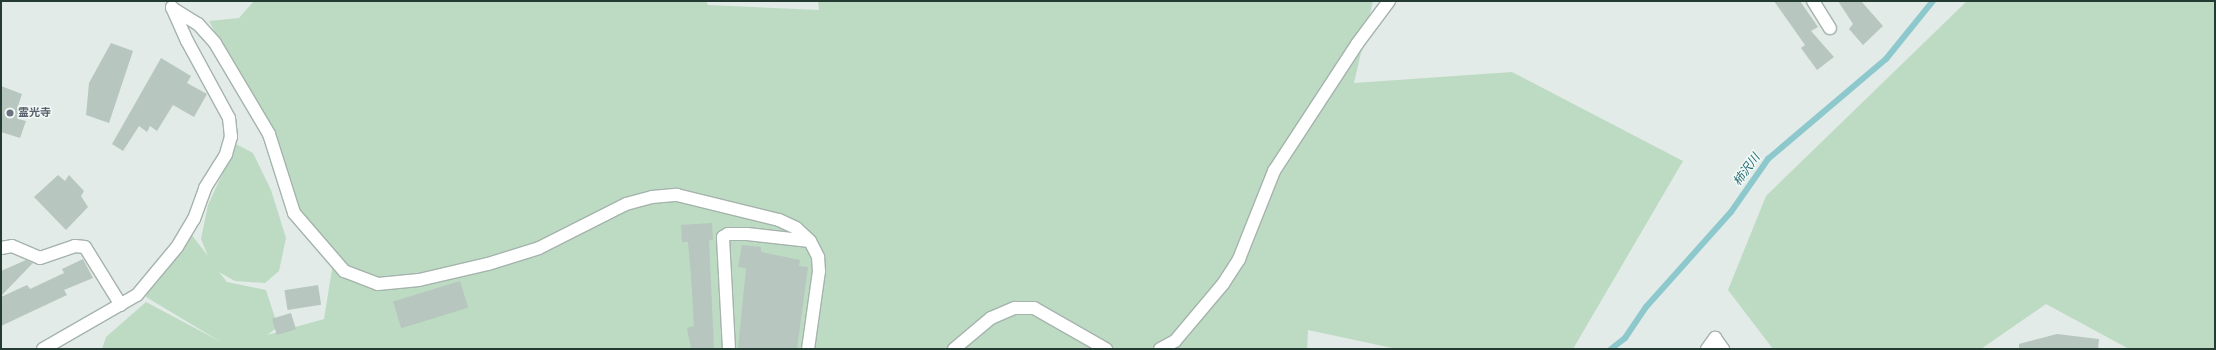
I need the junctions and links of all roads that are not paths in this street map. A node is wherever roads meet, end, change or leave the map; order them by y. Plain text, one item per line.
1 (1389, 1) edge
2 (1813, 1) edge
3 (171, 4) edge
4 (1830, 28) dead end
5 (810, 241) junction
6 (1, 248) edge
7 (121, 305) junction
8 (43, 349) edge
9 (730, 349) edge
10 (808, 349) edge
11 (954, 349) edge
12 (1106, 349) edge
13 (1160, 349) edge
14 (1707, 349) edge
15 (1723, 349) edge

1 - 13 street
2 - 4 street
3 - 5 street
3 - 7 street
5 - 9 street
5 - 10 street
6 - 7 street
7 - 8 street
11 - 12 street
14 - 15 street

